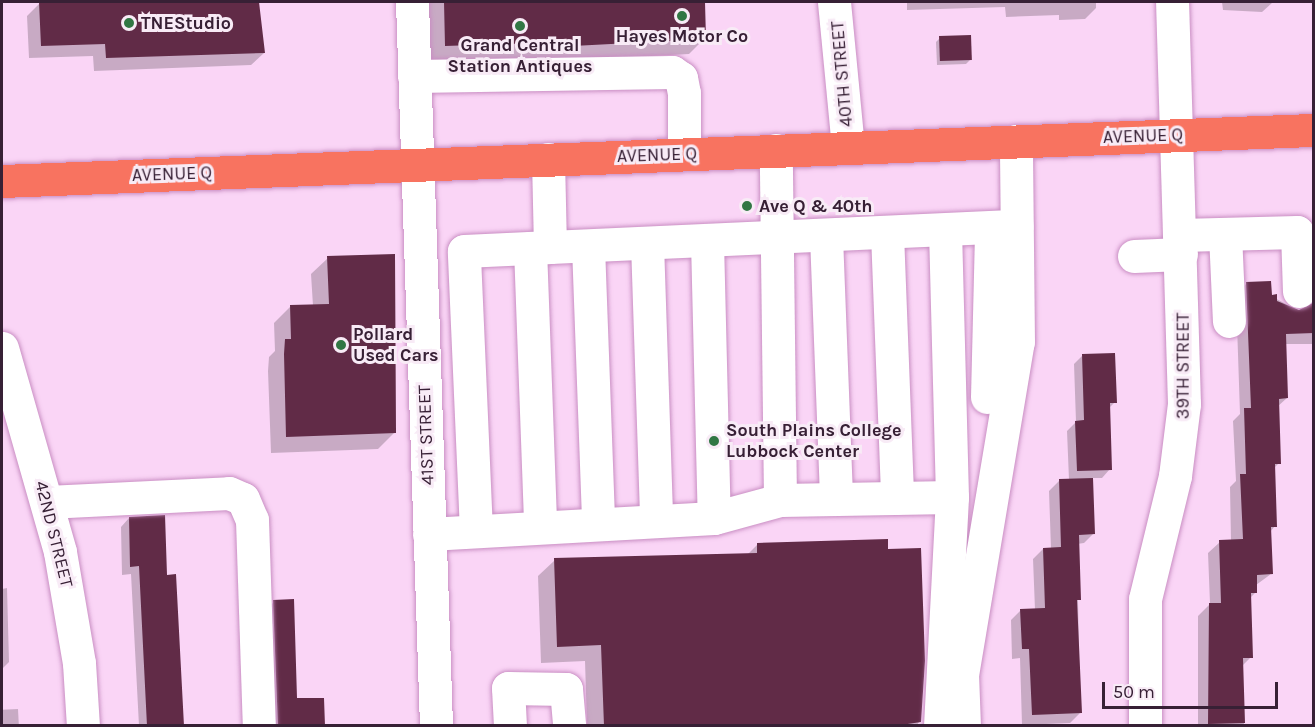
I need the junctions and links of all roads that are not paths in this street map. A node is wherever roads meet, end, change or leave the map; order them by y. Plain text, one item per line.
1 (411, 2) edge
2 (834, 2) edge
3 (1172, 2) edge
4 (414, 76) junction
5 (1314, 130) edge
6 (1176, 135) junction
7 (1016, 141) junction
8 (848, 147) junction
9 (776, 150) junction
10 (684, 154) junction
11 (548, 159) junction
12 (418, 164) junction
13 (2, 181) edge
14 (1004, 227) junction
15 (945, 230) junction
16 (887, 233) junction
17 (1225, 234) junction
18 (826, 236) junction
19 (779, 238) junction
20 (707, 241) junction
21 (647, 243) junction
22 (1181, 245) junction
23 (588, 246) junction
24 (540, 248) junction
25 (1134, 256) dead end
26 (1299, 291) dead end
27 (1229, 321) dead end
28 (2, 348) edge
29 (987, 397) dead end
30 (952, 497) junction
31 (897, 498) junction
32 (836, 499) junction
33 (780, 500) junction
34 (47, 502) junction
35 (714, 518) junction
36 (656, 521) junction
37 (598, 524) junction
38 (540, 527) junction
39 (476, 531) junction
40 (429, 534) junction
41 (83, 726) edge
42 (259, 726) edge
43 (436, 726) edge
44 (510, 726) edge
45 (569, 726) edge
46 (940, 726) edge
47 (964, 726) edge
48 (1145, 726) edge

1 - 4 street, 41ST STREET
2 - 8 street, 40TH STREET
3 - 6 street, 39TH STREET
4 - 10 street
4 - 12 street, 41ST STREET
5 - 6 highway, AVENUE Q
6 - 7 highway, AVENUE Q
6 - 22 street, 39TH STREET
7 - 8 highway, AVENUE Q
7 - 14 street
8 - 9 highway, AVENUE Q
9 - 10 highway, AVENUE Q
9 - 19 street
10 - 11 highway, AVENUE Q
11 - 12 highway, AVENUE Q
11 - 24 street
12 - 13 highway, AVENUE Q
12 - 40 street, 41ST STREET
14 - 15 street
14 - 29 street
14 - 47 street
15 - 16 street
15 - 30 street
16 - 18 street
16 - 31 street
17 - 22 street
17 - 26 street
17 - 27 street
18 - 19 street
18 - 32 street
19 - 20 street
19 - 33 street
20 - 21 street
20 - 35 street
21 - 23 street
21 - 36 street
22 - 25 street
22 - 48 street, 39TH STREET
23 - 24 street
23 - 37 street
24 - 38 street
24 - 39 street
28 - 34 street, 42ND STREET
30 - 31 street
30 - 46 street
31 - 32 street
32 - 33 street
33 - 35 street
34 - 41 street, 42ND STREET
34 - 42 street
35 - 36 street
36 - 37 street
37 - 38 street
38 - 39 street
39 - 40 street
40 - 43 street, 41ST STREET
44 - 45 street

